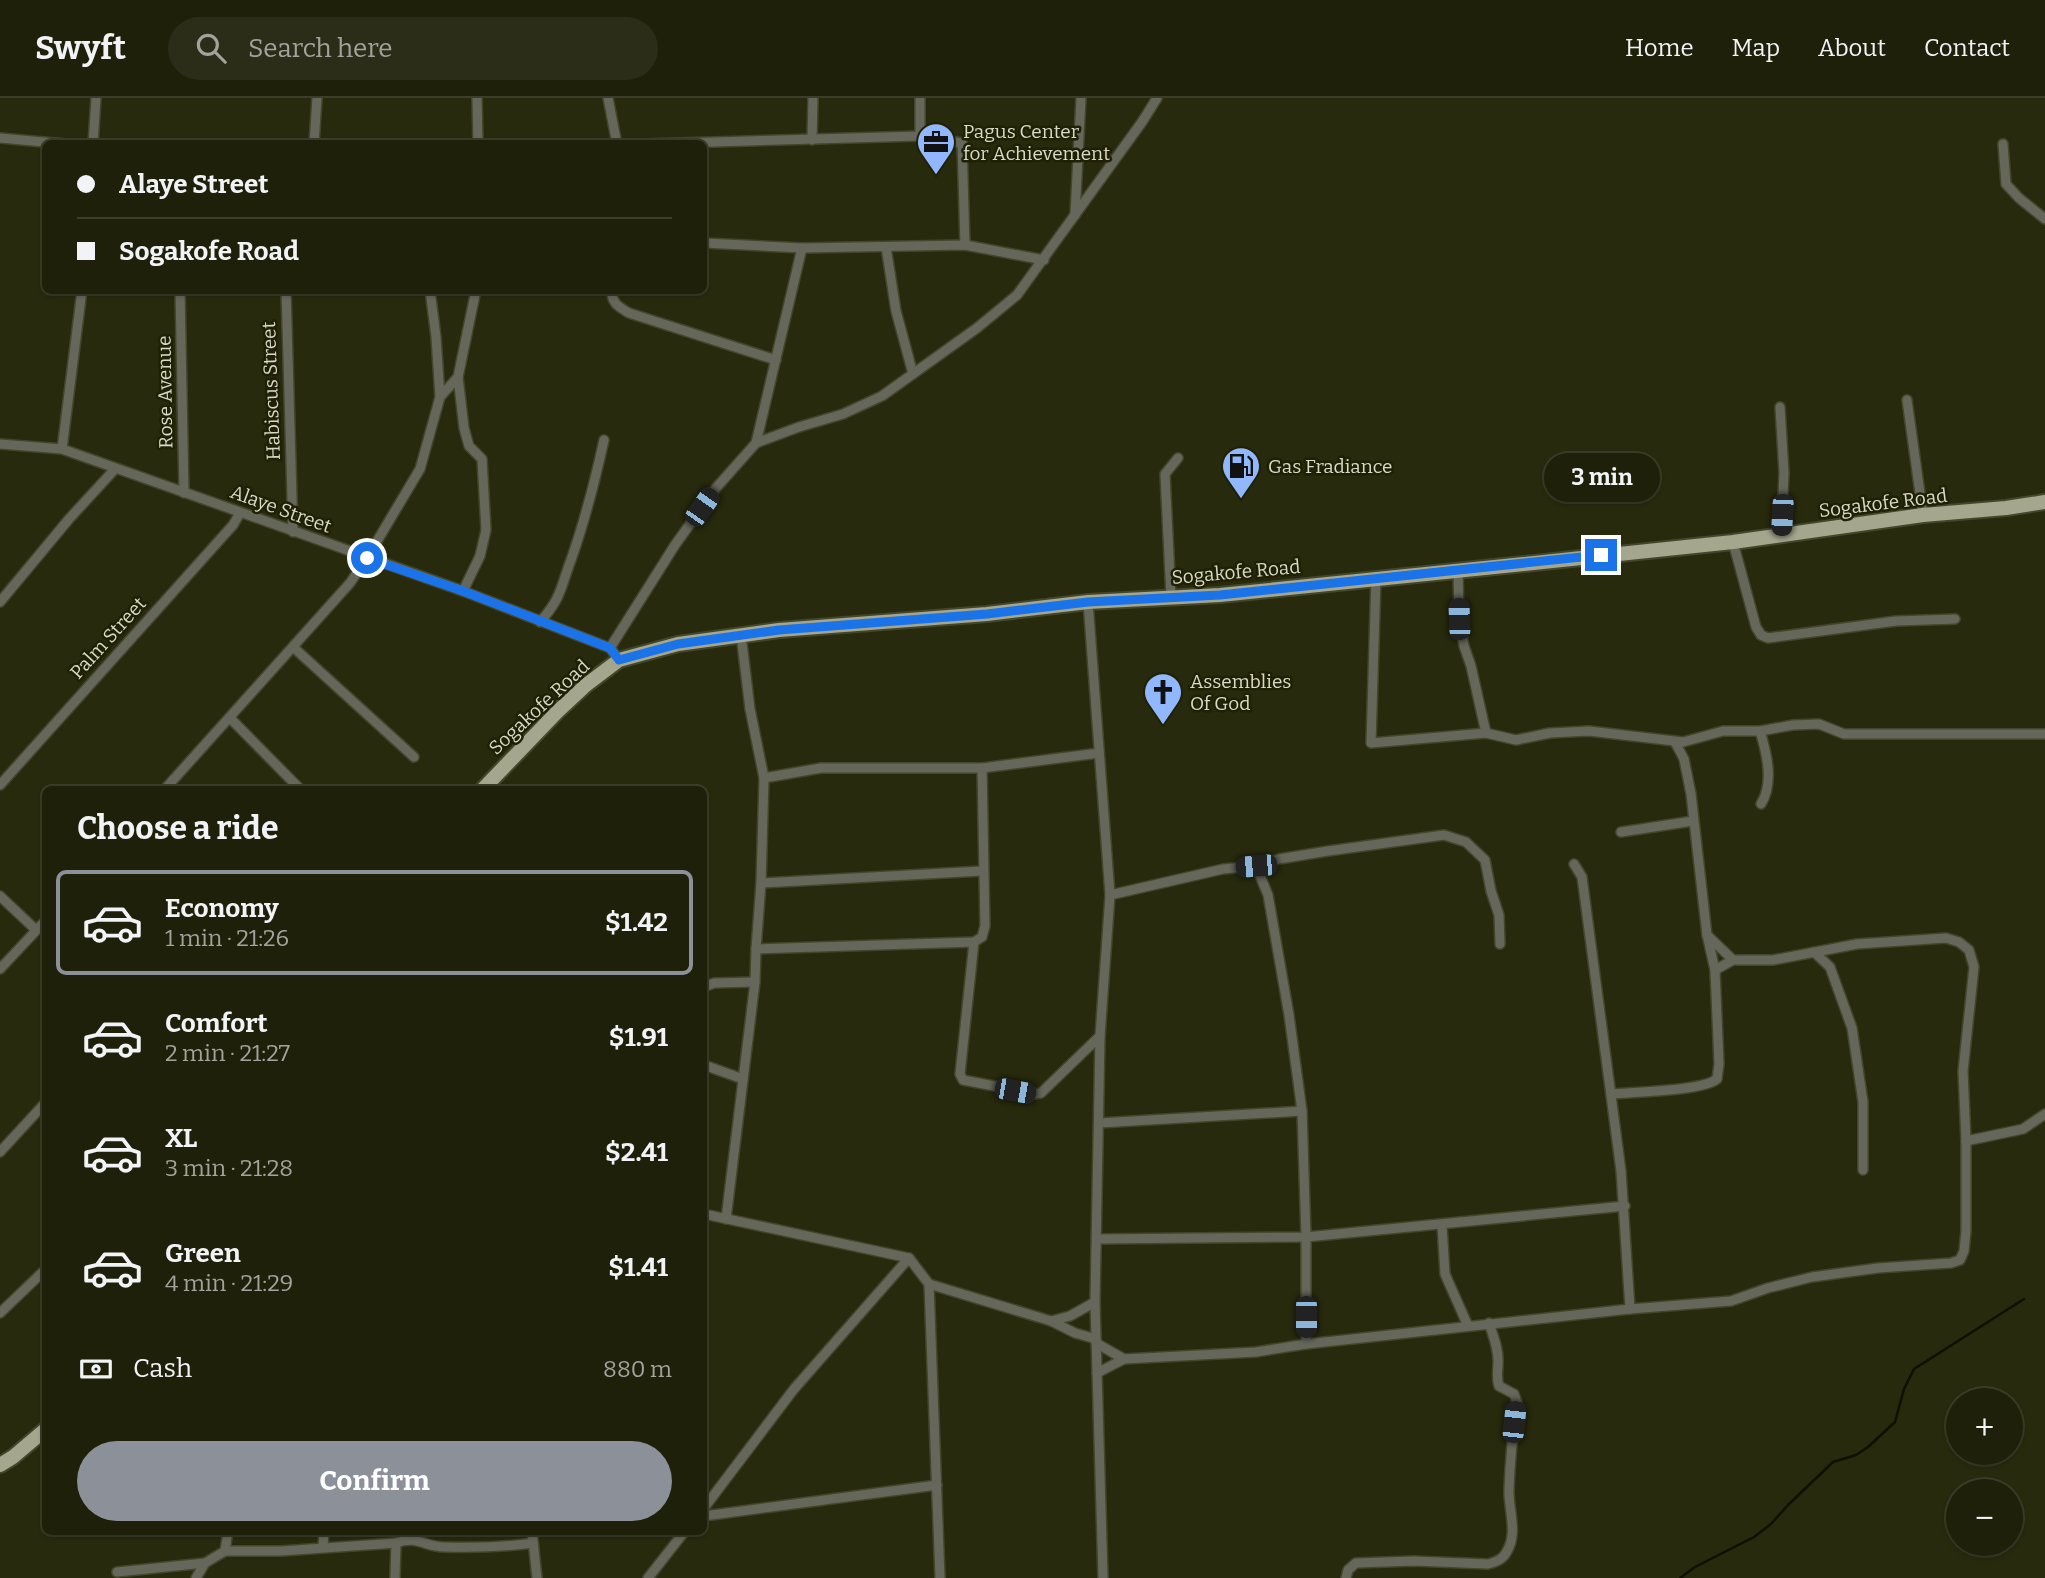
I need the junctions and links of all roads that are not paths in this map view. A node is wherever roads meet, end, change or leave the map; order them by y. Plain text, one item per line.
1 (96, 98) edge
2 (317, 98) edge
3 (477, 98) edge
4 (608, 98) edge
5 (813, 98) edge
6 (920, 98) edge
7 (1081, 98) edge
8 (1157, 98) edge
9 (920, 136) junction
10 (0, 138) edge
11 (93, 140) edge
12 (314, 140) edge
13 (478, 140) edge
14 (616, 140) edge
15 (812, 140) junction
16 (42, 142) edge
17 (707, 143) edge
18 (2003, 144) dead end
19 (1074, 217) junction
20 (2045, 219) edge
21 (707, 243) edge
22 (965, 245) junction
23 (886, 247) junction
24 (802, 248) junction
25 (1044, 260) junction
26 (81, 294) edge
27 (180, 294) edge
28 (286, 294) edge
29 (431, 294) edge
30 (475, 294) edge
31 (612, 294) edge
32 (776, 360) junction
33 (913, 374) junction
34 (458, 377) junction
35 (440, 397) junction
36 (1908, 400) dead end
37 (1780, 407) dead end
38 (604, 440) dead end
39 (756, 443) junction
40 (0, 444) edge
41 (62, 449) junction
42 (1178, 458) dead end
43 (115, 469) junction
44 (184, 493) junction
45 (2045, 502) edge
46 (240, 513) junction
47 (1923, 515) junction
48 (293, 531) junction
49 (1781, 536) junction
50 (1733, 542) junction
51 (367, 558) junction
52 (1458, 570) junction
53 (1376, 577) junction
54 (463, 591) junction
55 (1171, 597) junction
56 (0, 602) edge
57 (1088, 602) junction
58 (1955, 619) dead end
59 (540, 622) junction
60 (741, 635) junction
61 (293, 647) junction
62 (615, 654) junction
63 (230, 718) junction
64 (1760, 731) junction
65 (1486, 733) junction
66 (2045, 734) edge
67 (1675, 742) junction
68 (1099, 753) junction
69 (414, 757) dead end
70 (982, 768) junction
71 (764, 778) junction
72 (0, 785) edge
73 (168, 786) edge
74 (297, 786) edge
75 (486, 786) edge
76 (1761, 804) dead end
77 (1693, 821) junction
78 (1620, 832) dead end
79 (1574, 864) dead end
80 (1256, 866) junction
81 (982, 871) junction
82 (761, 883) junction
83 (1110, 895) junction
84 (0, 896) edge
85 (42, 923) edge
86 (35, 929) junction
87 (1707, 935) junction
88 (974, 942) junction
89 (1500, 944) dead end
90 (757, 949) junction
91 (1814, 952) junction
92 (1733, 960) junction
93 (0, 969) edge
94 (1715, 970) junction
95 (755, 982) junction
96 (707, 986) edge
97 (1100, 1036) junction
98 (707, 1066) edge
99 (743, 1079) junction
100 (1612, 1094) junction
101 (42, 1106) edge
102 (1302, 1111) junction
103 (2045, 1114) edge
104 (1099, 1123) junction
105 (1966, 1141) junction
106 (0, 1152) edge
107 (1863, 1170) dead end
108 (1625, 1206) junction
109 (707, 1215) edge
110 (726, 1219) junction
111 (1442, 1225) junction
112 (1307, 1237) junction
113 (1097, 1239) junction
114 (909, 1258) junction
115 (42, 1273) edge
116 (929, 1284) junction
117 (1095, 1302) junction
118 (1630, 1309) junction
119 (0, 1313) edge
120 (1051, 1321) junction
121 (1489, 1323) junction
122 (1468, 1326) junction
123 (1097, 1341) junction
124 (1306, 1344) junction
125 (1124, 1359) junction
126 (1097, 1373) junction
127 (42, 1432) edge
128 (0, 1465) edge
129 (937, 1486) junction
130 (707, 1504) edge
131 (707, 1516) edge
132 (227, 1535) edge
133 (324, 1535) edge
134 (532, 1535) edge
135 (682, 1535) edge
136 (396, 1543) junction
137 (533, 1543) junction
138 (324, 1547) junction
139 (225, 1550) junction
140 (205, 1563) junction
141 (117, 1572) dead end
142 (196, 1578) edge
143 (395, 1578) edge
144 (537, 1578) edge
145 (648, 1578) edge
146 (940, 1578) edge
147 (1103, 1578) edge
148 (1346, 1578) edge

1 - 11 street
2 - 12 street
3 - 13 street
4 - 14 street
5 - 15 street
6 - 9 street
7 - 19 street
8 - 19 street
9 - 15 street
9 - 22 street
10 - 16 street
15 - 17 street
18 - 20 street
19 - 25 street
21 - 24 street
22 - 23 street
22 - 25 street
23 - 24 street
23 - 33 street
24 - 32 street
25 - 33 street
26 - 41 street
27 - 44 street, Rose Avenue
28 - 48 street, Habiscus Street
29 - 35 street
30 - 34 street
31 - 32 street
32 - 39 street
33 - 39 street
34 - 35 street
34 - 54 street
35 - 51 street
36 - 47 street
37 - 49 street
38 - 59 street
39 - 62 street
40 - 41 street, Alaye Street
41 - 43 street, Alaye Street
42 - 55 street
43 - 44 street, Alaye Street
43 - 56 street
44 - 46 street, Alaye Street
45 - 47 main road, Sogakofe Road
46 - 48 street, Alaye Street
46 - 72 street, Palm Street
47 - 49 main road, Sogakofe Road
48 - 51 street, Alaye Street
49 - 50 main road, Sogakofe Road
50 - 52 main road, Sogakofe Road
50 - 58 street
51 - 54 street, Alaye Street
51 - 61 street
52 - 53 main road, Sogakofe Road
52 - 65 street
53 - 55 main road, Sogakofe Road
53 - 65 street
54 - 59 street, Alaye Street
55 - 57 main road, Sogakofe Road
57 - 60 main road, Sogakofe Road
57 - 68 street
59 - 62 street, Alaye Street
60 - 62 main road, Sogakofe Road
60 - 71 street
61 - 63 street
61 - 69 street
62 - 75 main road, Sogakofe Road
63 - 73 street
63 - 74 street
64 - 66 street
64 - 67 street
64 - 76 street
65 - 67 street
67 - 77 street
68 - 70 street
68 - 83 street
70 - 71 street
70 - 81 street
71 - 82 street
77 - 78 street
77 - 87 street
79 - 100 street
80 - 83 street
80 - 89 street
80 - 102 street
81 - 82 street
81 - 88 street
82 - 90 street
83 - 97 street
84 - 86 street
85 - 86 street
86 - 93 street
87 - 92 street
87 - 94 street
88 - 90 street
88 - 97 street
90 - 95 street
91 - 92 street
91 - 105 street
91 - 107 street
92 - 94 street
94 - 100 street
95 - 96 street
95 - 99 street
97 - 104 street
98 - 99 street
99 - 110 street
100 - 108 street
101 - 106 street
102 - 104 street
102 - 112 street
103 - 105 street
104 - 113 street
105 - 118 street
108 - 111 street
108 - 118 street
109 - 110 street
110 - 114 street
111 - 112 street
111 - 122 street
112 - 113 street
112 - 124 street
113 - 117 street
114 - 116 street
114 - 130 street
115 - 119 street
116 - 120 street
116 - 129 street
117 - 120 street
117 - 123 street
118 - 121 street
120 - 123 street
121 - 122 street
121 - 148 street
122 - 124 street
123 - 125 street
123 - 126 street
124 - 125 street
125 - 126 street
126 - 147 street
127 - 128 main road
129 - 131 street
129 - 146 street
132 - 139 street
133 - 138 street
134 - 137 street
135 - 145 street
136 - 137 street
136 - 138 street
136 - 143 street
137 - 144 street
138 - 139 street
139 - 140 street
140 - 141 street
140 - 142 street

